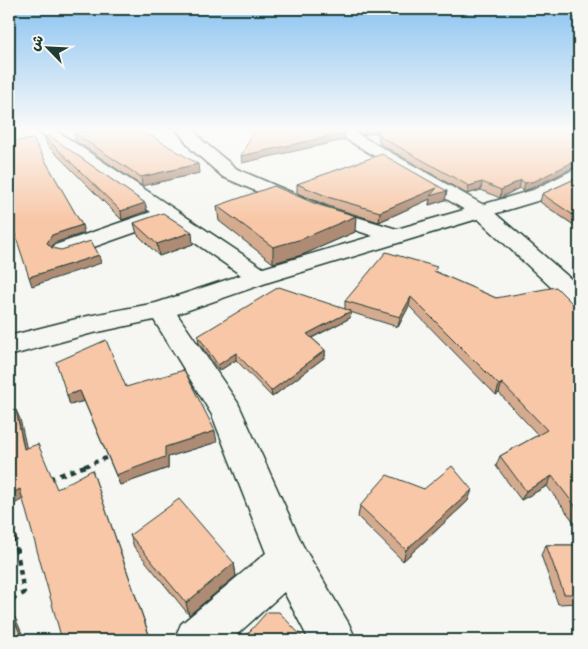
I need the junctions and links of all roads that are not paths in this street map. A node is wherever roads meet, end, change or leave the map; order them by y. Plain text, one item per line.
1 (88, 159) edge
2 (214, 159) edge
3 (390, 159) edge
4 (573, 181) edge
5 (482, 212) junction
6 (167, 214) junction
7 (398, 237) junction
8 (63, 250) edge
9 (260, 277) junction
10 (579, 299) edge
11 (161, 310) junction
12 (9, 346) edge
13 (289, 560) junction
14 (197, 640) edge
15 (334, 640) edge

1 - 6 street
2 - 7 street
3 - 5 street
4 - 5 street
5 - 7 street
5 - 10 street
6 - 8 street
6 - 9 street
7 - 9 street
9 - 11 street
11 - 12 street
11 - 13 street
13 - 14 street
13 - 15 street

